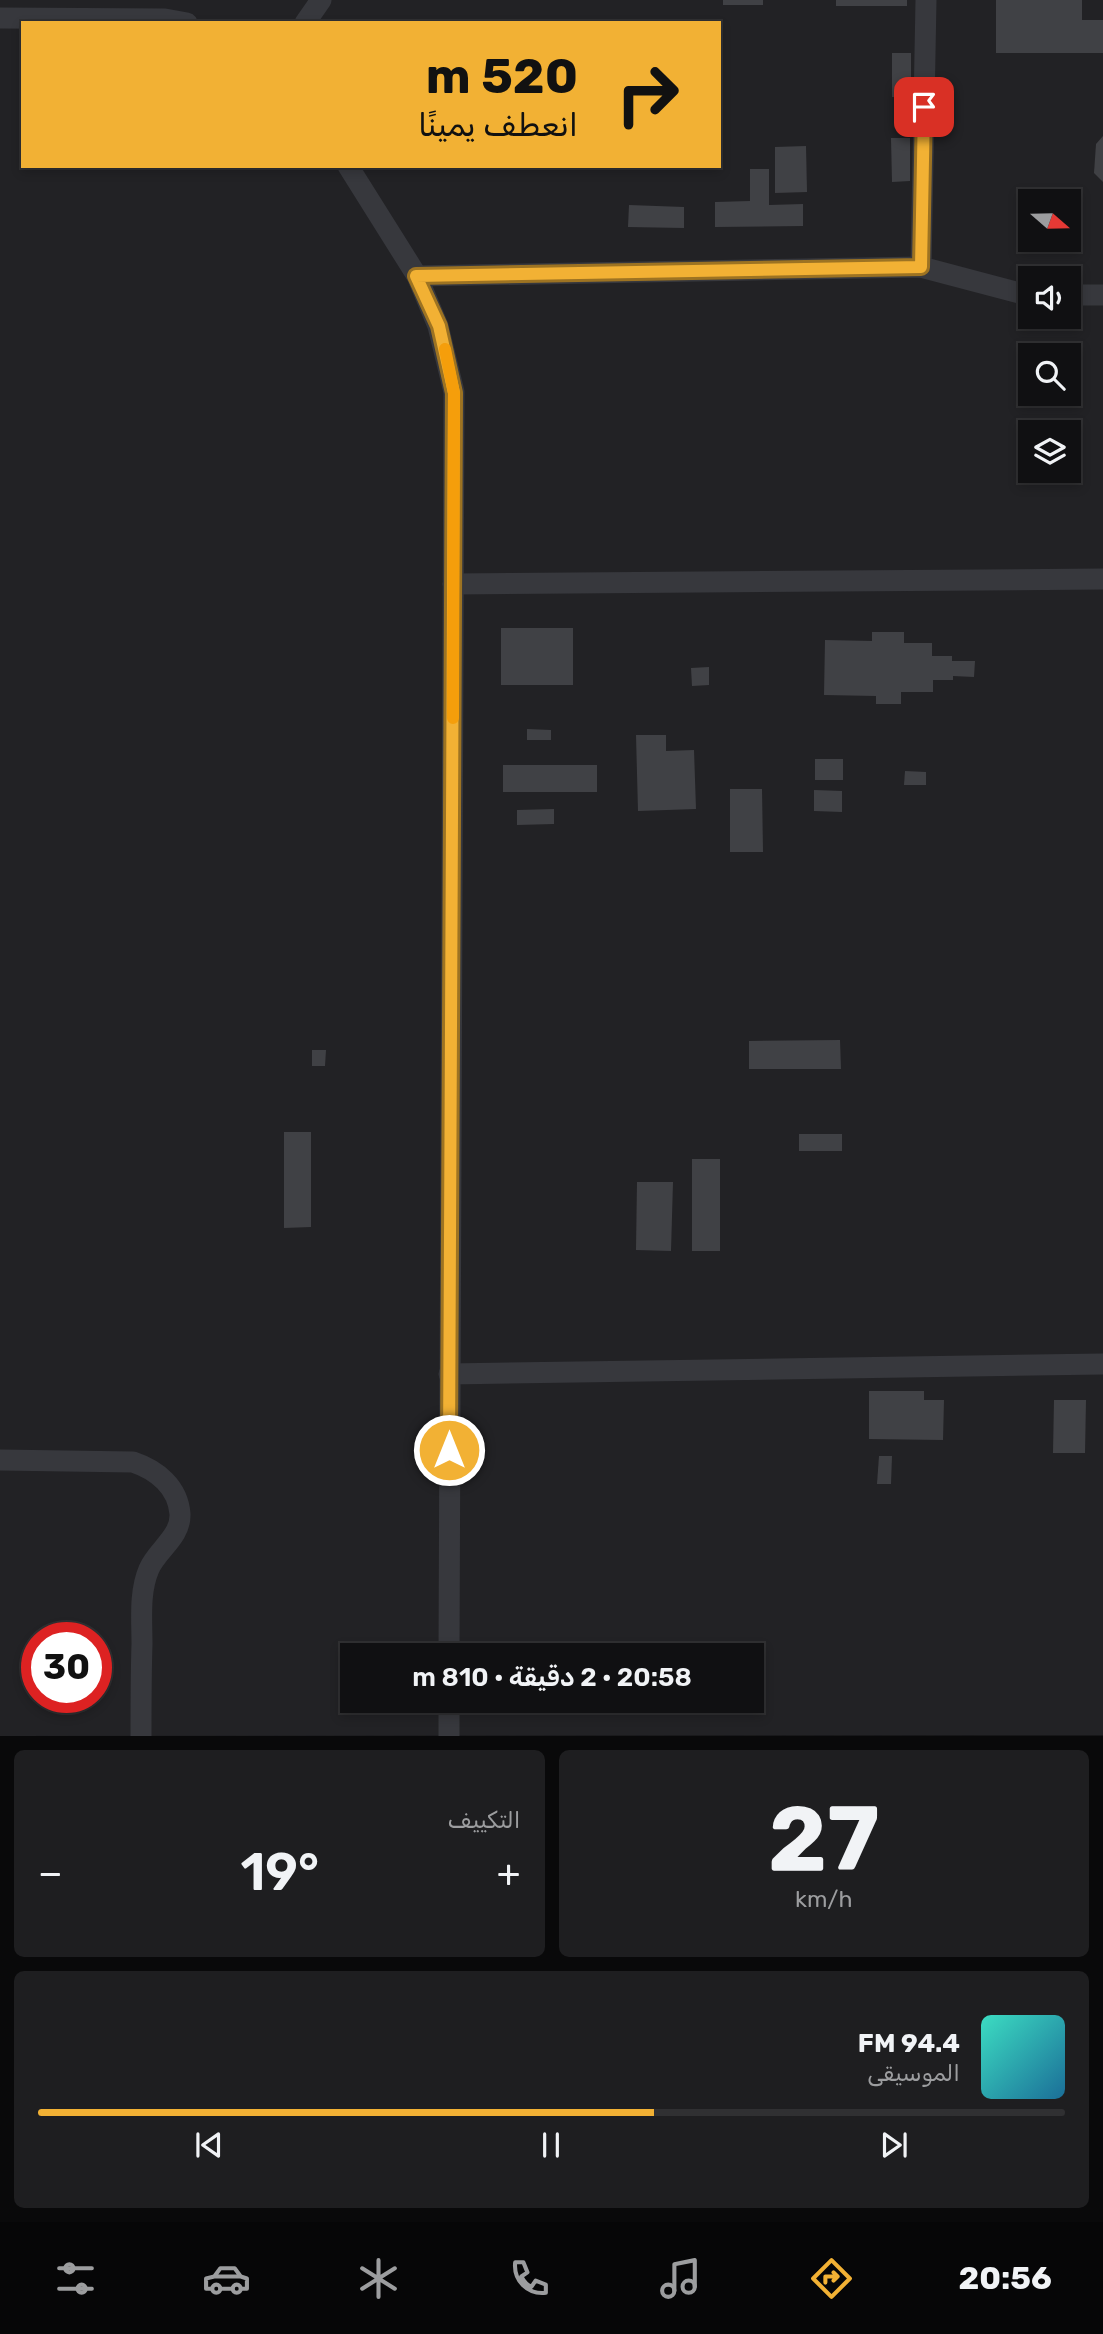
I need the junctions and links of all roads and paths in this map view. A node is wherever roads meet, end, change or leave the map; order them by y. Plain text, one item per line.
1 (321, 0) edge
2 (926, 0) edge
3 (0, 18) edge
4 (176, 21) edge
5 (306, 21) edge
6 (349, 168) edge
7 (921, 267) junction
8 (416, 276) junction
9 (1018, 293) edge
10 (1081, 295) edge
11 (1103, 295) edge
12 (1103, 579) edge
13 (453, 584) junction
14 (1103, 1364) edge
15 (449, 1374) junction
16 (0, 1460) edge
17 (449, 1643) edge
18 (449, 1713) edge
19 (141, 1735) edge
20 (449, 1735) edge

1 - 5 street
2 - 7 street
3 - 4 street
6 - 8 street
7 - 8 street
7 - 9 street
8 - 13 street
10 - 11 street
12 - 13 street
13 - 15 street
14 - 15 street
15 - 17 street
16 - 19 street
18 - 20 street

